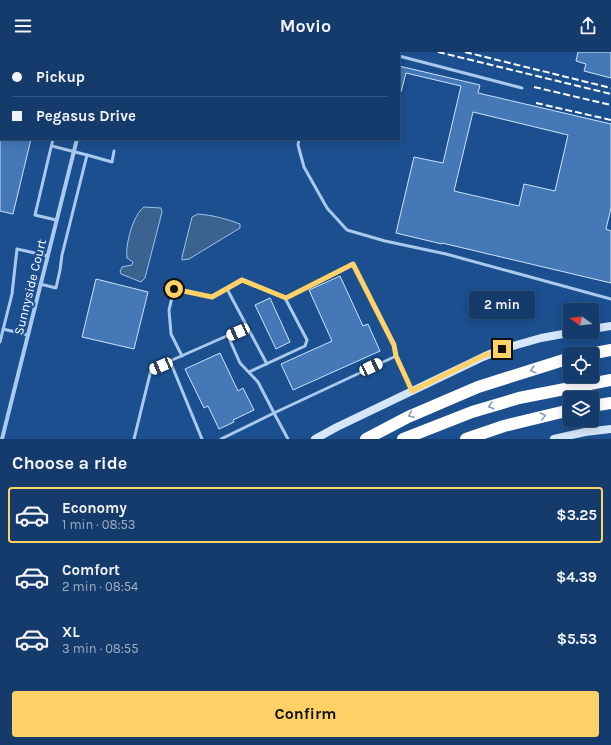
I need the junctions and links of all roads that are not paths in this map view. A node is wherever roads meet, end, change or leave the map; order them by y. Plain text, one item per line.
1 (400, 56) edge
2 (522, 88) dead end
3 (54, 140) edge
4 (77, 140) edge
5 (298, 140) edge
6 (52, 146) junction
7 (114, 151) dead end
8 (74, 152) junction
9 (87, 155) junction
10 (56, 220) junction
11 (48, 256) junction
12 (40, 284) junction
13 (227, 289) junction
14 (286, 298) junction
15 (611, 299) edge
16 (611, 326) edge
17 (247, 327) junction
18 (599, 328) edge
19 (3, 329) junction
20 (563, 334) edge
21 (28, 335) junction
22 (228, 336) junction
23 (0, 342) edge
24 (611, 350) edge
25 (599, 352) edge
26 (182, 356) junction
27 (396, 356) junction
28 (563, 360) edge
29 (170, 361) junction
30 (267, 364) junction
31 (250, 372) junction
32 (611, 380) edge
33 (412, 391) junction
34 (611, 404) edge
35 (599, 405) edge
36 (563, 412) edge
37 (274, 414) junction
38 (2, 427) edge
39 (611, 429) edge
40 (2, 439) edge
41 (134, 439) edge
42 (202, 439) edge
43 (221, 439) edge
44 (288, 439) edge
45 (315, 439) edge
46 (366, 439) edge
47 (403, 439) edge
48 (466, 439) edge
49 (554, 439) edge

1 - 2 lane
3 - 6 lane
4 - 8 street, Sunnyside Court
5 - 15 lane
6 - 8 lane
6 - 10 lane
7 - 9 lane
8 - 9 lane
8 - 10 street, Sunnyside Court
9 - 12 lane
10 - 11 street, Sunnyside Court
11 - 12 street, Sunnyside Court
11 - 19 lane
12 - 21 street, Sunnyside Court
13 - 14 lane
13 - 17 lane
13 - 26 lane
14 - 27 lane
14 - 30 lane
16 - 18 street
17 - 22 lane
17 - 30 lane
19 - 21 lane
19 - 23 lane
20 - 33 street
21 - 38 street, Sunnyside Court
22 - 26 lane
22 - 31 lane
24 - 25 highway
26 - 29 lane
27 - 33 lane
27 - 37 lane
28 -> 46 highway
29 - 41 lane
29 - 42 lane
30 - 31 lane
31 - 37 lane
32 -> 47 highway
33 - 45 street
34 - 35 highway
48 -> 36 highway
37 - 43 lane
37 - 44 lane
38 - 40 street, Sunnyside Court
39 - 49 street

